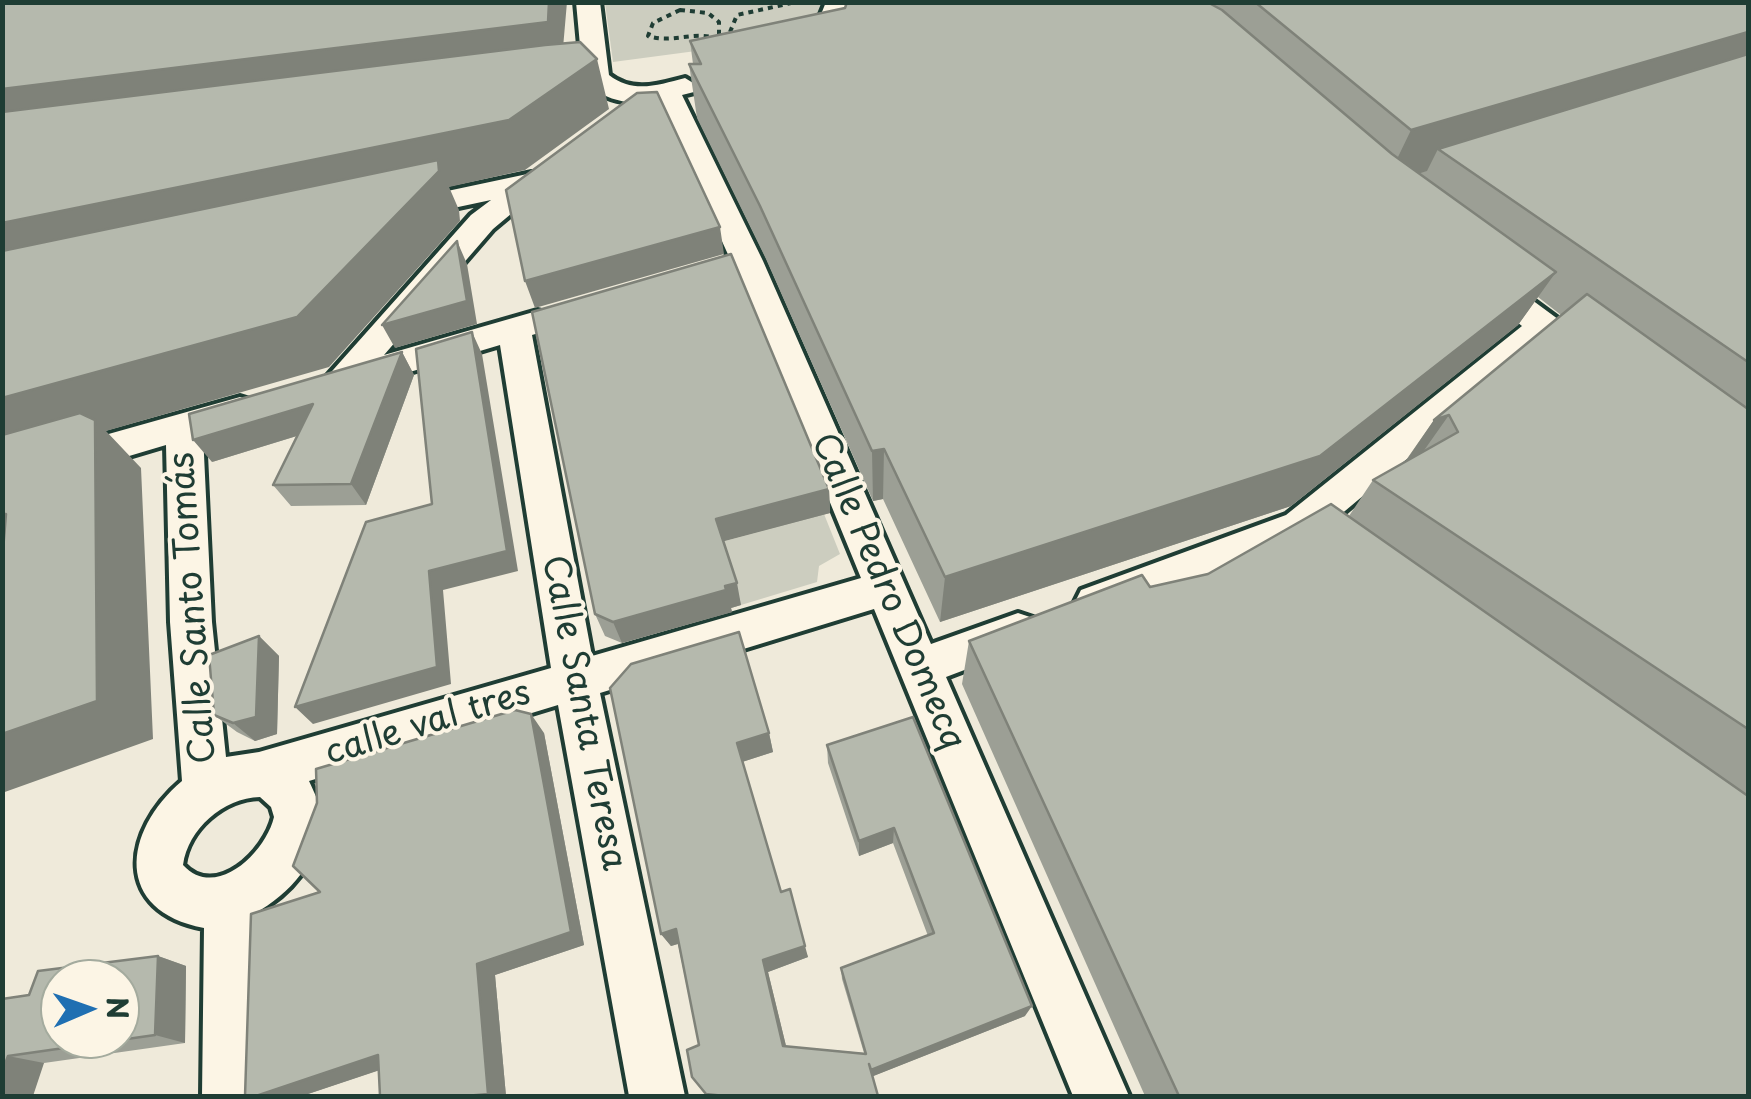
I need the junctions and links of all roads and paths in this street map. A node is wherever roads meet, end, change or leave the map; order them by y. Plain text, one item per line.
1 (588, 2) edge
2 (796, 2) edge
3 (807, 2) edge
4 (838, 2) edge
5 (796, 11) dead end
6 (746, 31) edge
7 (730, 32) junction
8 (719, 38) junction
9 (858, 41) edge
10 (715, 48) edge
11 (596, 78) junction
12 (564, 82) edge
13 (675, 89) junction
14 (621, 117) edge
15 (562, 160) edge
16 (532, 182) junction
17 (365, 218) edge
18 (1454, 257) edge
19 (568, 314) edge
20 (1544, 326) junction
21 (514, 329) junction
22 (1606, 372) edge
23 (343, 379) junction
24 (308, 390) edge
25 (272, 400) edge
26 (184, 426) junction
27 (2, 479) edge
28 (885, 588) junction
29 (919, 668) junction
30 (575, 680) junction
31 (258, 774) junction
32 (206, 790) junction
33 (230, 898) junction
34 (230, 1096) edge
35 (657, 1096) edge
36 (1102, 1096) edge

1 - 11 street
2 - 7 path
3 - 5 path
4 - 9 street
6 - 7 path
7 - 8 path
8 - 8 path
8 - 10 path
11 - 12 street
11 - 13 street
13 - 14 street
13 - 28 street, Calle Pedro Domecq
15 - 16 street
16 - 17 street
16 - 23 street
18 - 20 street
19 - 21 street
20 - 22 street
20 - 29 street
21 - 23 street
21 - 30 street, Calle Santa Teresa
23 - 24 street
25 - 26 street
26 - 27 street
26 - 32 street, Calle Santo Tomás
28 - 29 street, Calle Pedro Domecq
28 - 30 street, calle val tres
29 - 36 street, Calle Pedro Domecq
30 - 31 street, calle val tres
30 - 35 street, Calle Santa Teresa
31 - 32 street
31 - 33 street
32 - 33 street
33 - 34 street

